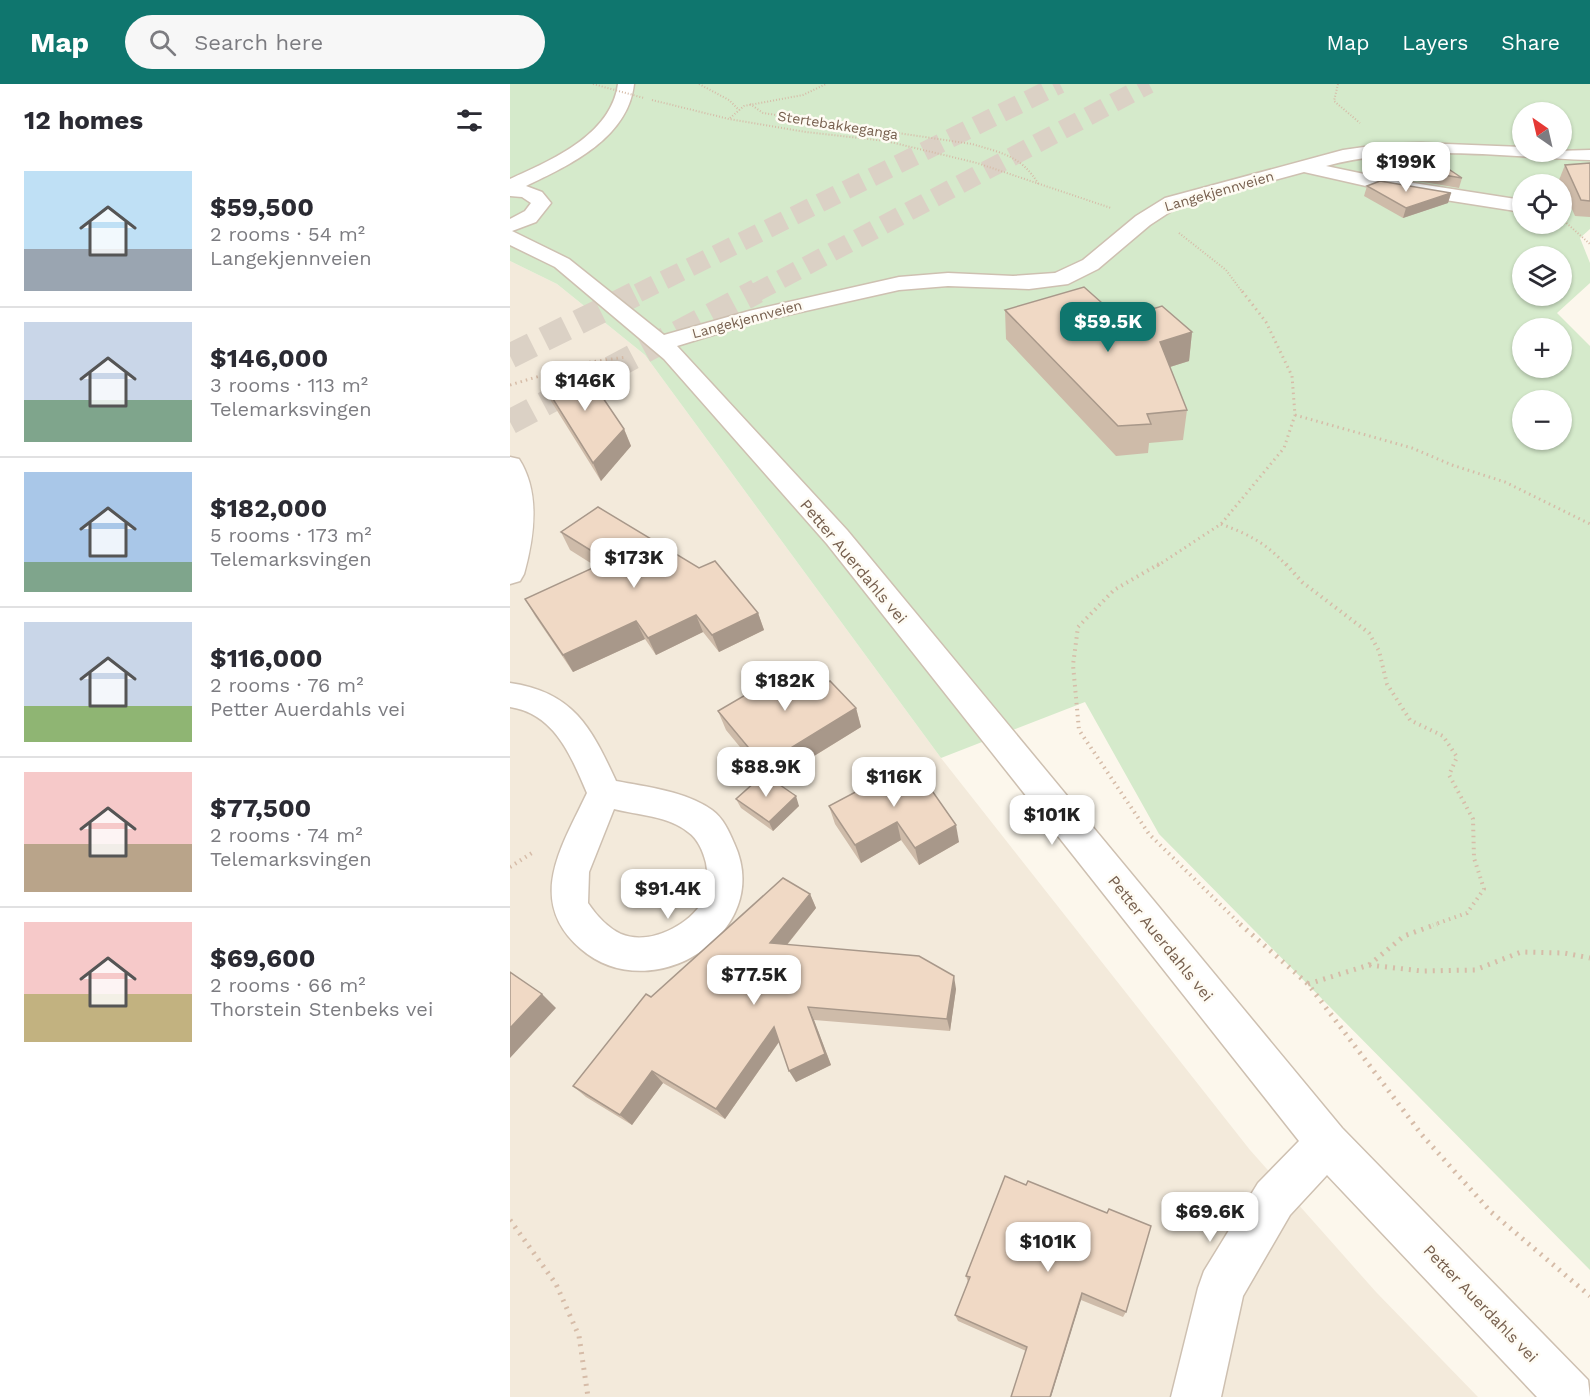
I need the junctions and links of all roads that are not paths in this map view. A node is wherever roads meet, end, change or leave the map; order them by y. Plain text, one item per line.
1 (626, 84) edge
2 (573, 154) junction
3 (1590, 155) edge
4 (1308, 168) junction
5 (510, 188) edge
6 (538, 197) junction
7 (1512, 204) edge
8 (530, 218) junction
9 (510, 226) edge
10 (510, 237) edge
11 (562, 262) junction
12 (649, 349) junction
13 (510, 465) edge
14 (510, 574) edge
15 (510, 695) edge
16 (604, 793) junction
17 (1327, 1143) junction
18 (1196, 1397) edge
19 (1571, 1397) edge

1 - 2 street
2 - 5 street
2 - 6 street
3 - 4 street, Langekjennveien
4 - 7 street
4 - 12 street, Langekjennveien
5 - 6 street
6 - 8 street
8 - 9 street
8 - 11 street, Petter Auerdahls vei
10 - 11 street, Petter Auerdahls vei
11 - 12 street, Petter Auerdahls vei
12 - 17 street, Petter Auerdahls vei
13 - 14 street
15 - 16 street
16 - 16 street
17 - 18 street
17 - 19 street, Petter Auerdahls vei

